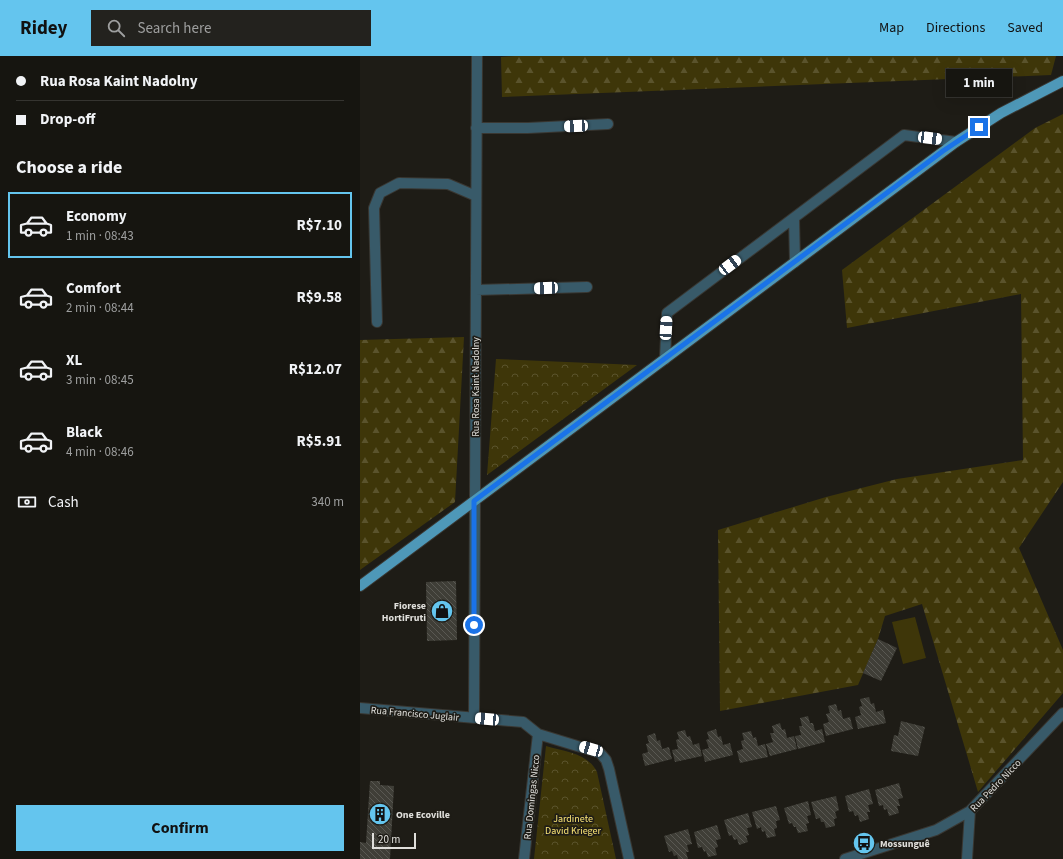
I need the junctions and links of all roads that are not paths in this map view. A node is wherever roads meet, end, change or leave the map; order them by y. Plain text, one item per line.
1 (476, 56) edge
2 (1063, 81) edge
3 (608, 124) dead end
4 (476, 128) junction
5 (956, 142) junction
6 (476, 196) junction
7 (794, 218) junction
8 (795, 262) junction
9 (587, 287) dead end
10 (476, 290) junction
11 (377, 322) dead end
12 (664, 359) junction
13 (474, 501) junction
14 (360, 586) edge
15 (360, 708) edge
16 (1063, 713) edge
17 (474, 718) junction
18 (538, 734) junction
19 (970, 811) junction
20 (524, 859) edge
21 (629, 859) edge
22 (845, 859) edge
23 (967, 859) edge

1 - 4 street, Rua Rosa Kaint Nadolny
2 - 5 main road
3 - 4 street
4 - 6 street, Rua Rosa Kaint Nadolny
5 - 7 street
5 - 8 main road
6 - 10 street, Rua Rosa Kaint Nadolny
6 - 11 street
7 - 8 street
7 - 12 street
8 - 12 main road
9 - 10 street
10 - 13 street, Rua Rosa Kaint Nadolny
12 - 13 main road
13 - 14 main road
13 - 17 street, Rua Rosa Kaint Nadolny
15 - 17 street, Rua Francisco Juglair
16 - 19 street, Rua Pedro Nicco
17 - 18 street, Rua Francisco Juglair
18 - 20 street, Rua Domingas Nicco
18 - 21 street
19 - 22 street, Rua Pedro Nicco
19 - 23 street

